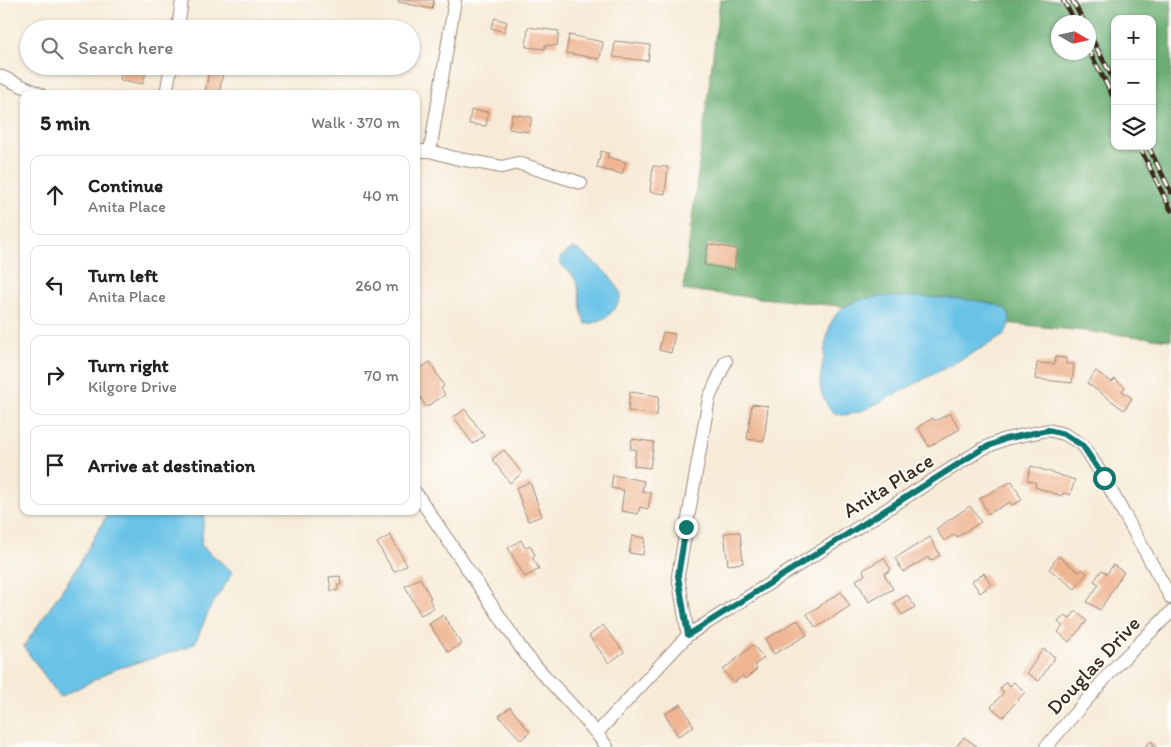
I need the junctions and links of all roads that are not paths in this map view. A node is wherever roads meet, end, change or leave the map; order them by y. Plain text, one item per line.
1 (182, 0) edge
2 (455, 0) edge
3 (179, 20) edge
4 (169, 75) edge
5 (0, 76) edge
6 (31, 90) edge
7 (167, 90) edge
8 (420, 153) edge
9 (581, 184) dead end
10 (726, 361) dead end
11 (420, 499) edge
12 (1171, 598) edge
13 (1171, 612) edge
14 (688, 635) junction
15 (597, 733) junction
16 (607, 747) edge
17 (1046, 747) edge

1 - 3 street
2 - 8 street
4 - 7 street
5 - 6 street
8 - 9 street
10 - 14 street
11 - 15 street
12 - 14 street, Anita Place
13 - 17 street, Douglas Drive
14 - 15 street, Anita Place
15 - 16 street

